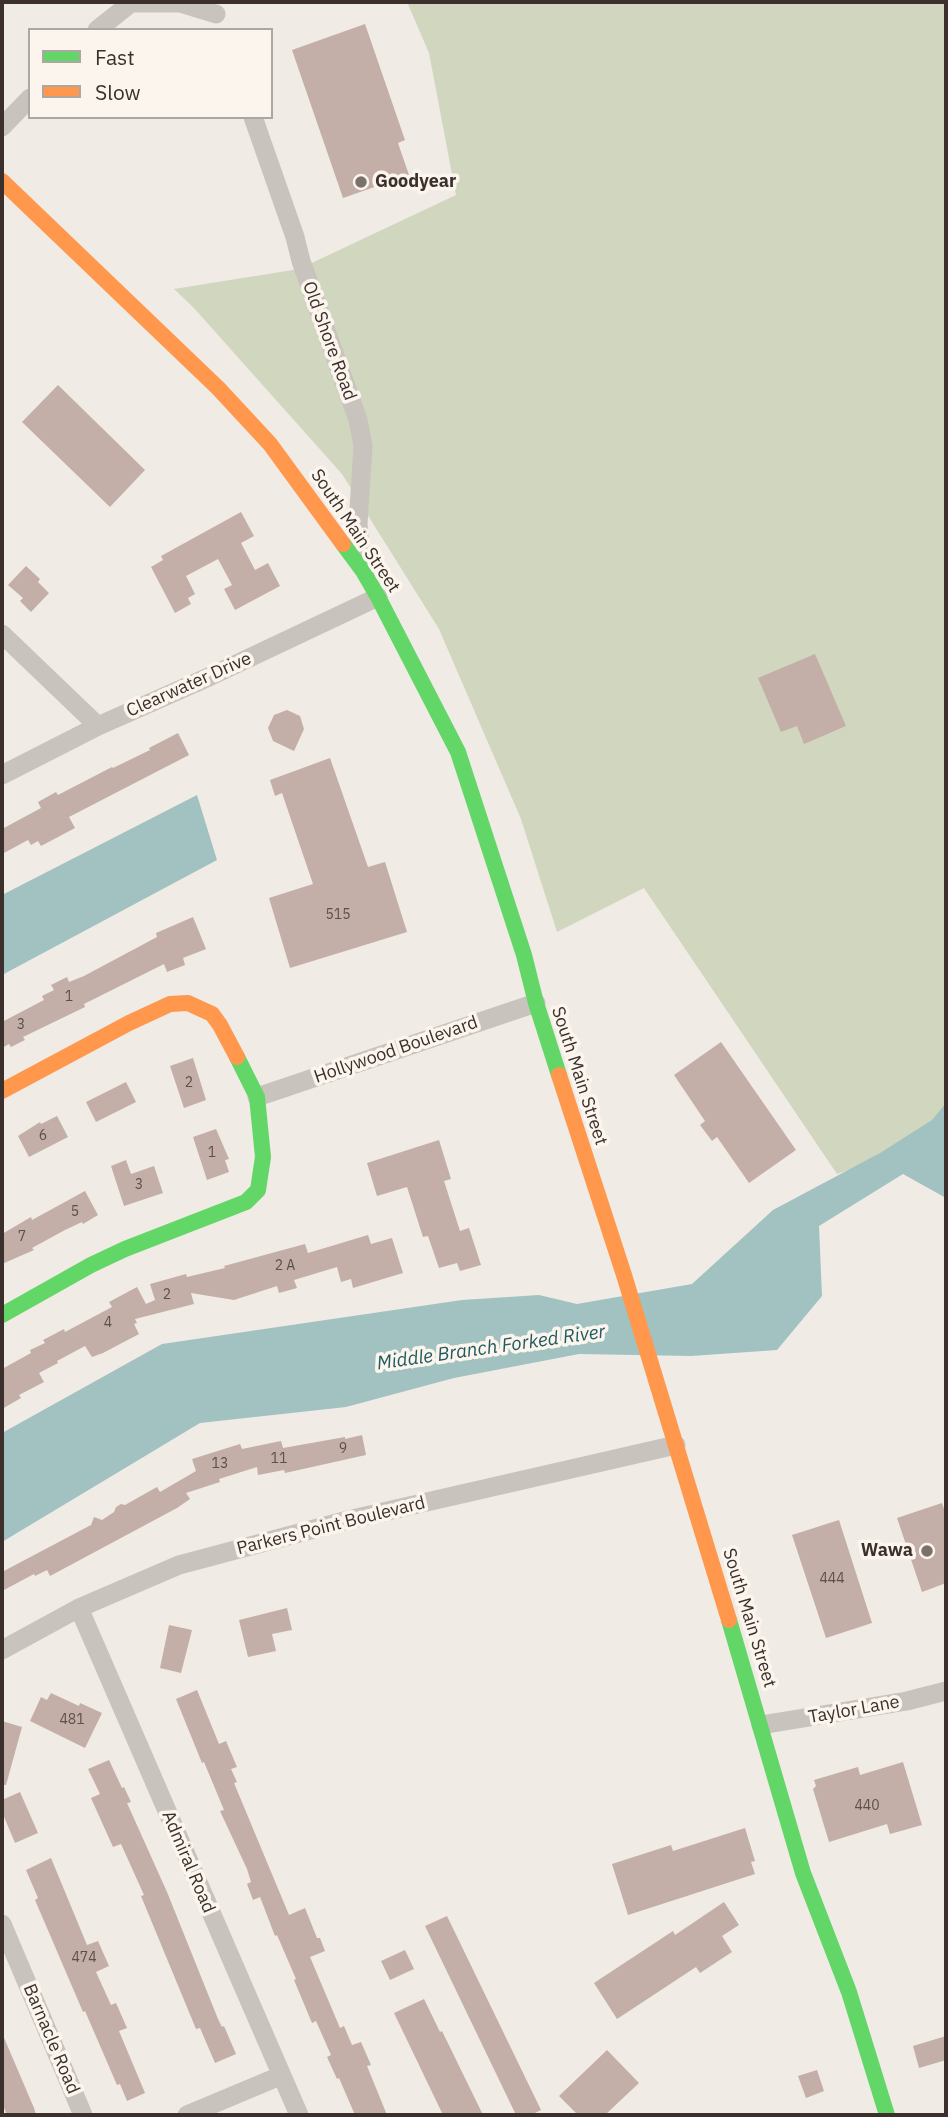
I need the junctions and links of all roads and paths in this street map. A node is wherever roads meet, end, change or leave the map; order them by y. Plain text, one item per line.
1 (131, 2) edge
2 (217, 15) edge
3 (99, 28) edge
4 (28, 100) edge
5 (254, 119) edge
6 (2, 127) edge
7 (2, 181) edge
8 (363, 571) junction
9 (378, 597) junction
10 (2, 634) edge
11 (98, 726) junction
12 (2, 775) edge
13 (536, 1003) junction
14 (2, 1091) edge
15 (257, 1097) junction
16 (2, 1315) edge
17 (676, 1445) junction
18 (79, 1608) junction
19 (2, 1650) edge
20 (946, 1690) edge
21 (761, 1725) junction
22 (2, 1924) edge
23 (280, 2076) junction
24 (83, 2115) edge
25 (187, 2115) edge
26 (299, 2115) edge
27 (887, 2115) edge

1 - 2 street
1 - 3 street
4 - 6 street
5 - 8 street, Old Shore Road
7 - 8 main road, South Main Street
8 - 9 main road, South Main Street
9 - 11 street, Clearwater Drive
9 - 13 main road, South Main Street
10 - 11 street
11 - 12 street, Clearwater Drive
13 - 15 street, Hollywood Boulevard
13 - 17 main road, South Main Street
14 - 15 main road
15 - 16 main road
17 - 18 street, Parkers Point Boulevard
17 - 21 main road, South Main Street
18 - 19 street, Parkers Point Boulevard
18 - 23 street, Admiral Road
20 - 21 street, Taylor Lane
21 - 27 main road, South Main Street
22 - 24 street, Barnacle Road
23 - 25 street
23 - 26 street, Admiral Road

